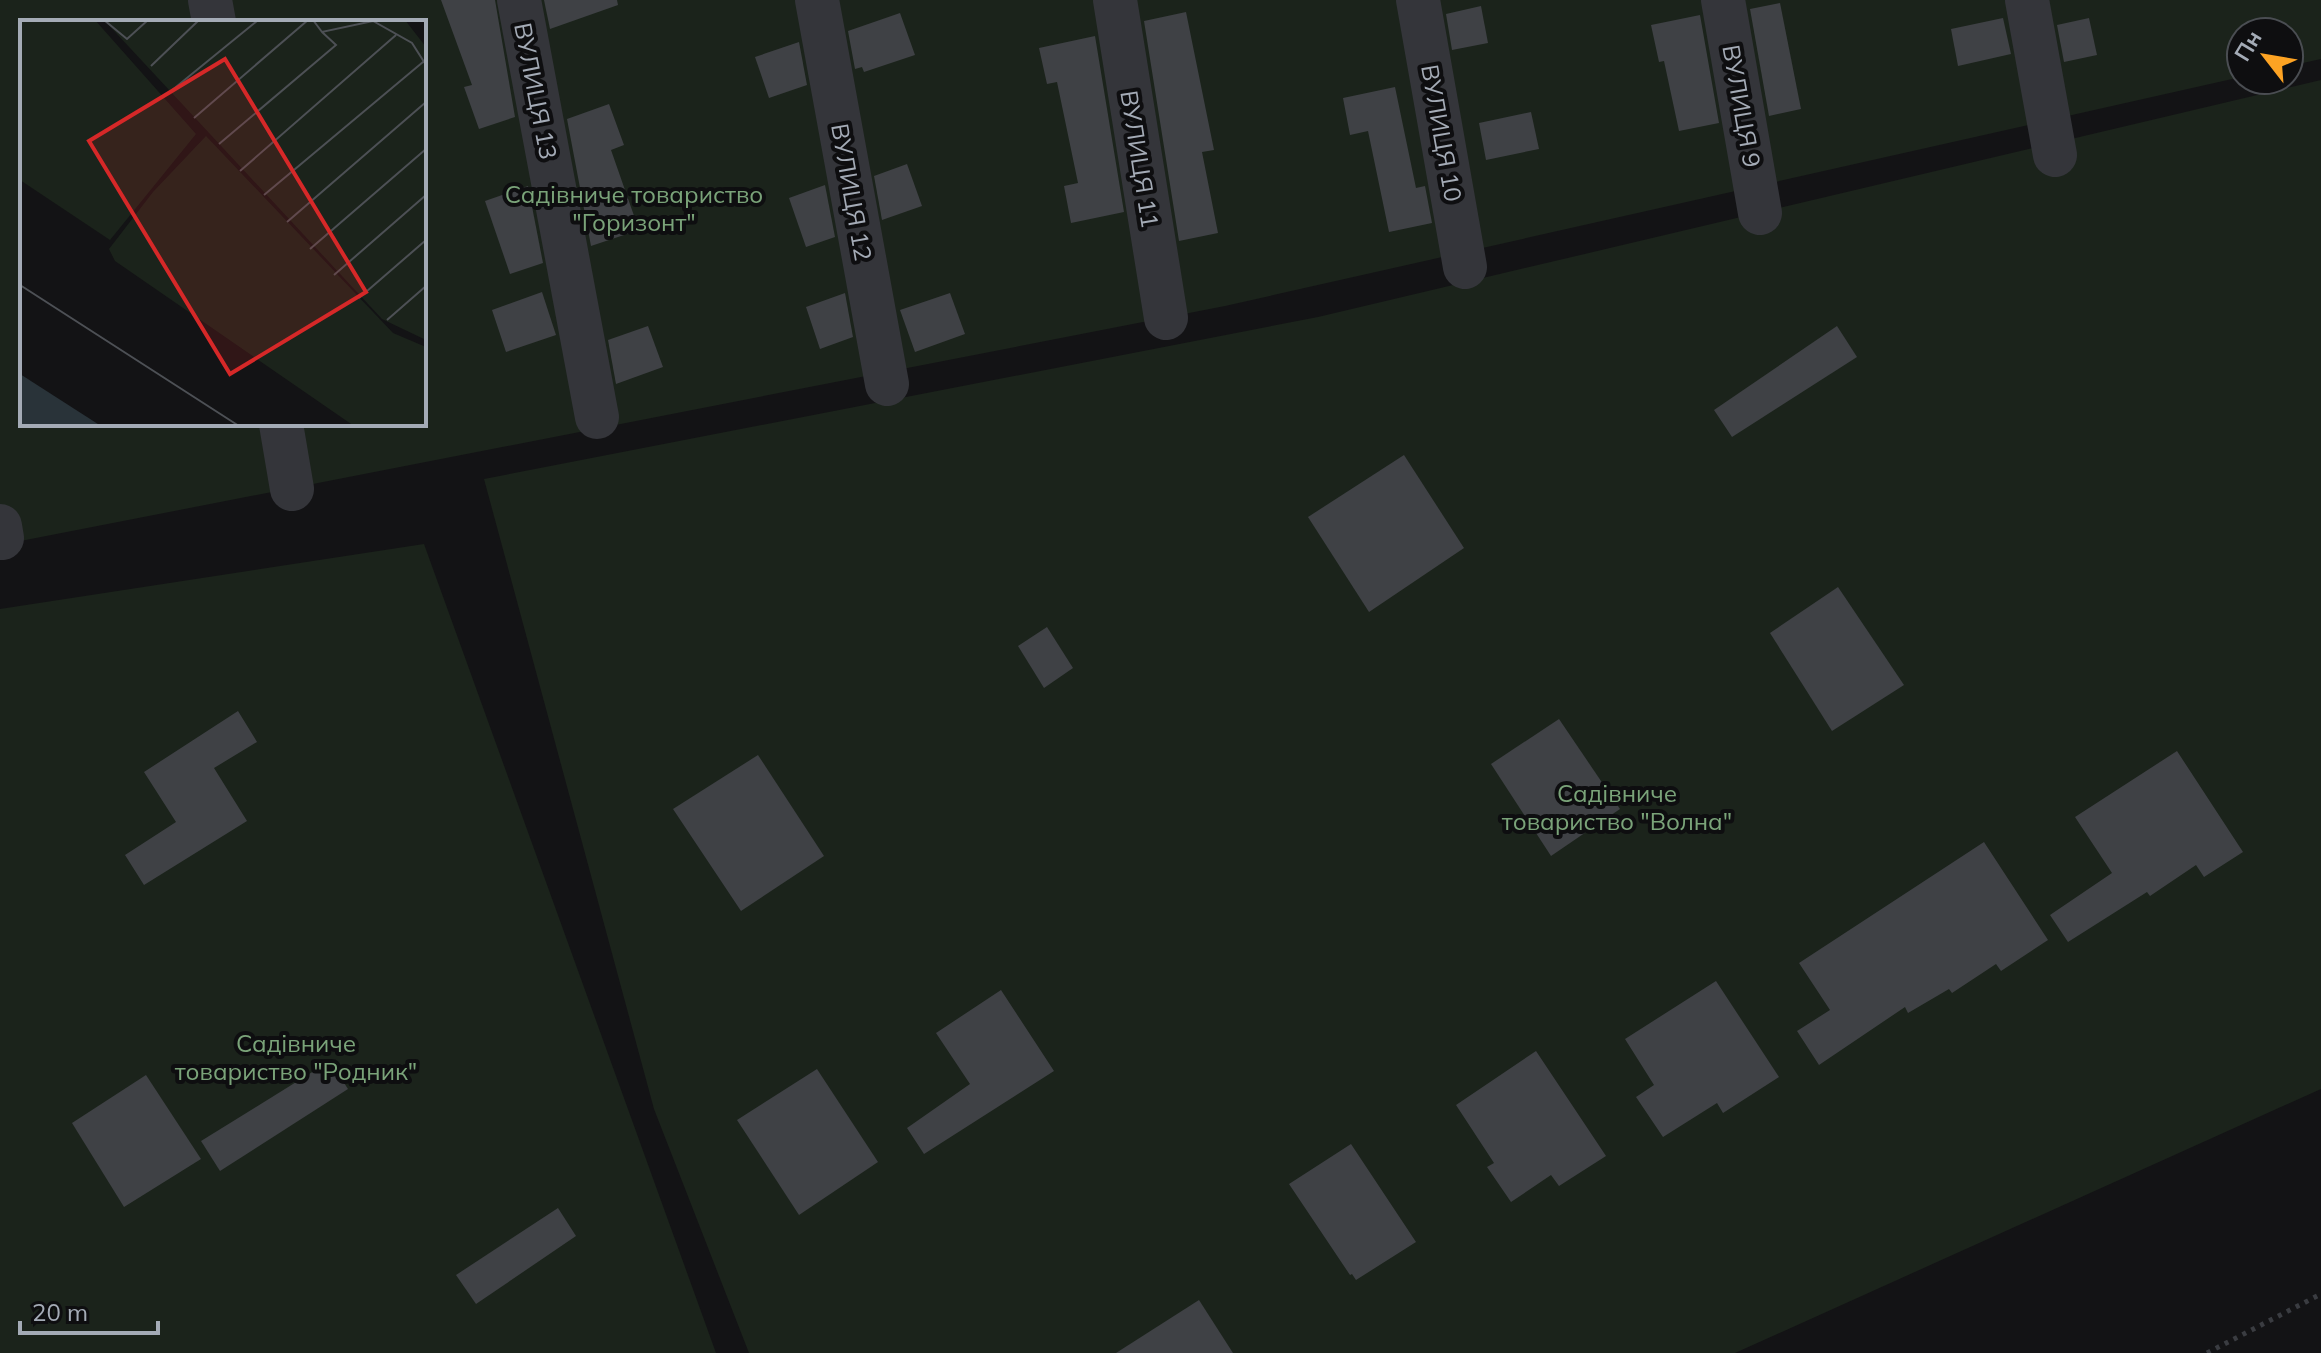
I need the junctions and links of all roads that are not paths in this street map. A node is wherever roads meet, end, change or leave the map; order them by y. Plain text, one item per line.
1 (210, 0) edge
2 (519, 0) edge
3 (817, 0) edge
4 (1115, 0) edge
5 (1418, 0) edge
6 (1723, 0) edge
7 (2027, 0) edge
8 (214, 20) edge
9 (2055, 155) dead end
10 (1760, 213) dead end
11 (1465, 267) dead end
12 (1166, 318) dead end
13 (887, 384) dead end
14 (597, 417) dead end
15 (281, 426) edge
16 (292, 489) dead end

1 - 8 street
2 - 14 street, ВУЛИЦЯ 13
3 - 13 street, ВУЛИЦЯ 12
4 - 12 street, ВУЛИЦЯ 11
5 - 11 street, ВУЛИЦЯ 10
6 - 10 street, ВУЛИЦЯ 9
7 - 9 street
15 - 16 street

